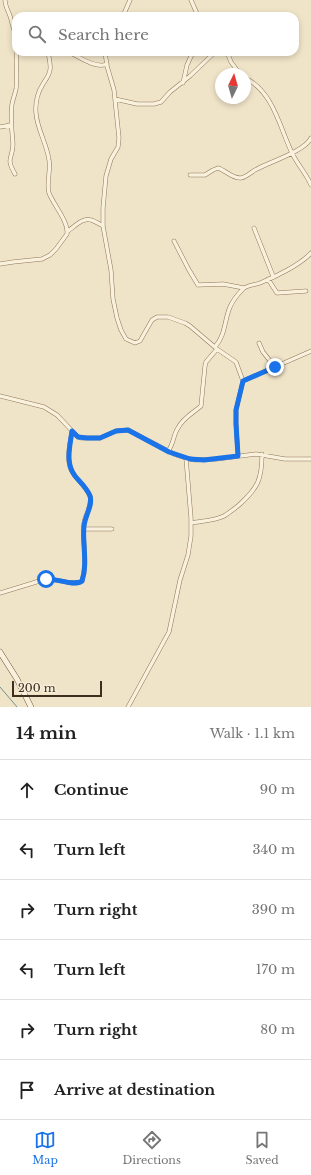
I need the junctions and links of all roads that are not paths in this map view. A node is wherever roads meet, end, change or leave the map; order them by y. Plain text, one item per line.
1 (5, 0) edge
2 (130, 0) edge
3 (191, 0) edge
4 (125, 12) edge
5 (196, 12) edge
6 (12, 24) edge
7 (17, 56) edge
8 (49, 56) edge
9 (77, 56) edge
10 (106, 56) edge
11 (191, 56) edge
12 (212, 56) edge
13 (229, 56) edge
14 (107, 64) junction
15 (236, 68) edge
16 (251, 80) edge
17 (183, 83) junction
18 (115, 99) junction
19 (11, 126) junction
20 (0, 127) edge
21 (311, 138) edge
22 (292, 153) junction
23 (15, 174) dead end
24 (190, 175) dead end
25 (311, 185) edge
26 (103, 226) junction
27 (254, 228) dead end
28 (68, 231) junction
29 (174, 241) dead end
30 (311, 253) edge
31 (0, 264) edge
32 (273, 276) junction
33 (268, 279) junction
34 (244, 288) junction
35 (306, 291) dead end
36 (258, 343) dead end
37 (216, 348) junction
38 (311, 350) edge
39 (275, 367) junction
40 (243, 381) junction
41 (0, 396) edge
42 (72, 431) junction
43 (168, 452) junction
44 (262, 454) junction
45 (238, 456) junction
46 (186, 458) junction
47 (311, 459) edge
48 (191, 523) junction
49 (84, 529) junction
50 (112, 529) dead end
51 (0, 593) edge
52 (0, 652) edge
53 (30, 707) edge
54 (128, 707) edge

1 - 6 street
2 - 4 street
3 - 5 street
7 - 19 street
8 - 28 street
9 - 14 street
10 - 14 street
11 - 17 street
12 - 17 street
13 - 15 street
14 - 18 street
16 - 22 street
17 - 18 street
18 - 26 street
19 - 20 street
19 - 23 street
21 - 22 street
22 - 24 street
22 - 25 street
26 - 28 street
26 - 37 street
27 - 32 street
28 - 31 street
29 - 34 street
30 - 32 street
32 - 33 street
33 - 34 street
33 - 35 street
34 - 37 street
36 - 39 street
37 - 40 street
37 - 43 street
38 - 39 street
39 - 40 street
40 - 45 street
41 - 42 street
42 - 43 street
42 - 49 street
43 - 46 street
44 - 45 street
44 - 47 street
44 - 48 street
45 - 46 street
46 - 48 street
48 - 54 street
49 - 50 street
49 - 51 street
52 - 53 street

